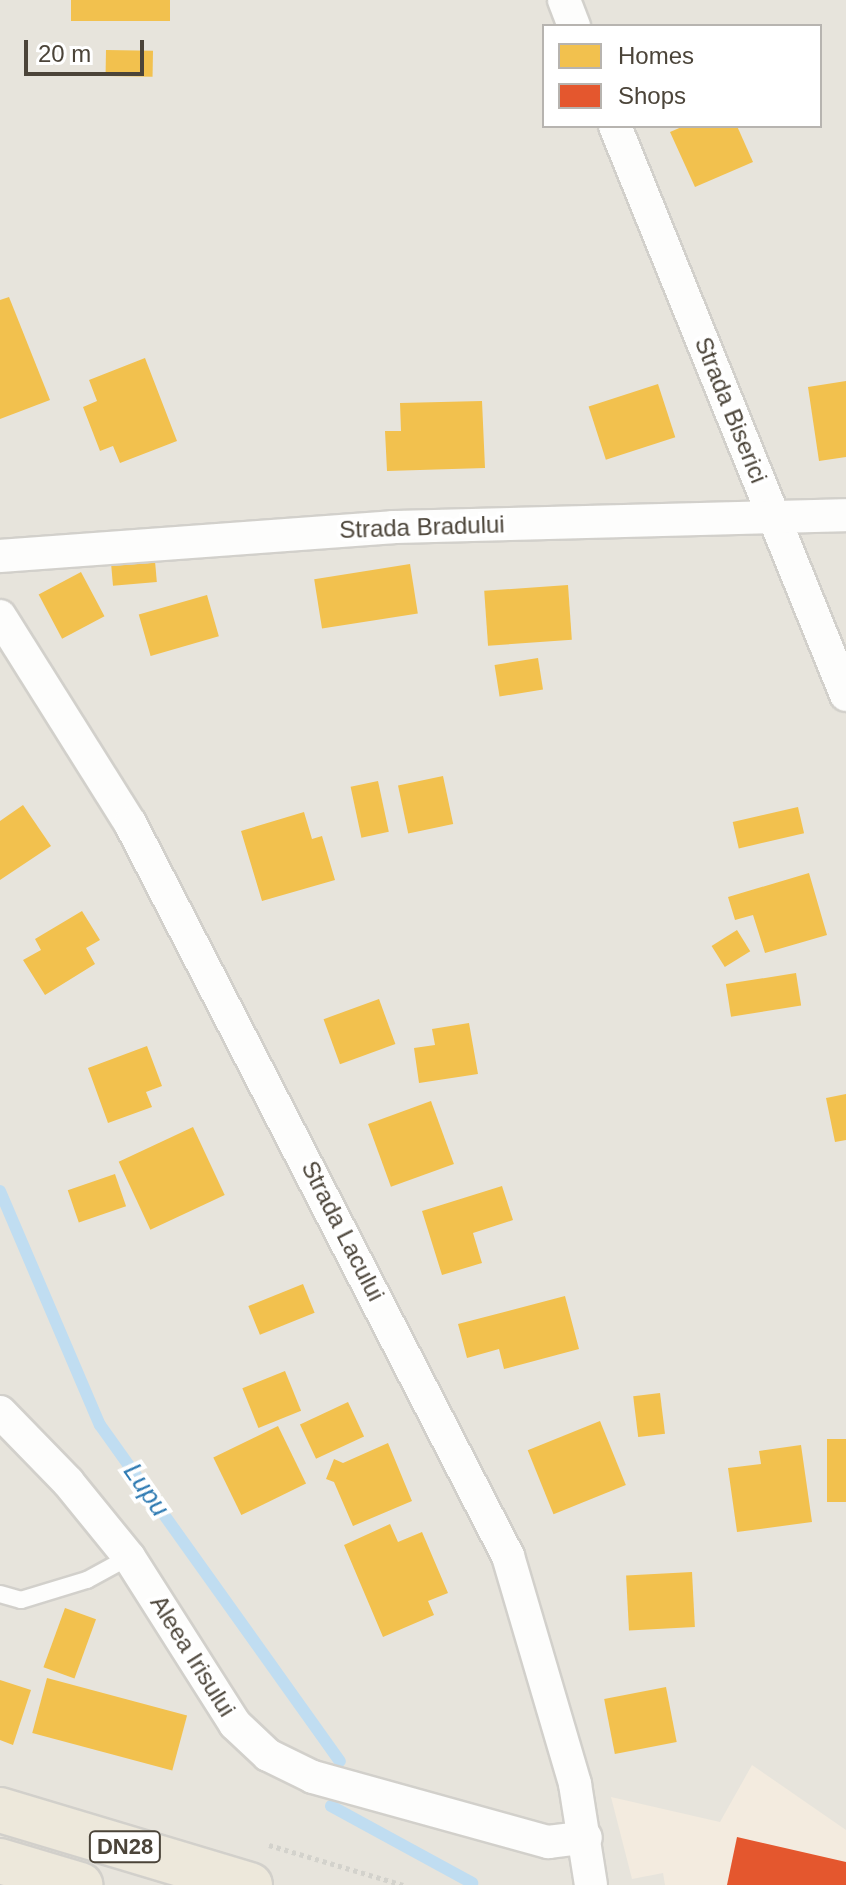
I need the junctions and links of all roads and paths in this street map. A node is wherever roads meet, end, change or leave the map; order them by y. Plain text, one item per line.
1 (564, 0) edge
2 (573, 24) edge
3 (616, 128) edge
4 (846, 515) edge
5 (775, 516) junction
6 (0, 556) edge
7 (0, 616) edge
8 (846, 695) edge
9 (0, 1412) edge
10 (129, 1557) junction
11 (0, 1594) edge
12 (0, 1810) edge
13 (586, 1837) junction
14 (0, 1861) edge
15 (80, 1885) edge
16 (250, 1885) edge
17 (591, 1885) edge

1 - 2 street
3 - 5 street, Strada Biserici
4 - 5 street, Strada Bradului
5 - 6 street, Strada Bradului
5 - 8 street, Strada Biserici
7 - 13 street, Strada Lacului
9 - 10 street, Aleea Irisului
10 - 11 lane
10 - 13 street, Aleea Irisului
12 - 16 highway, DN28
13 - 17 street, Strada Lacului
14 - 15 highway, DN28

